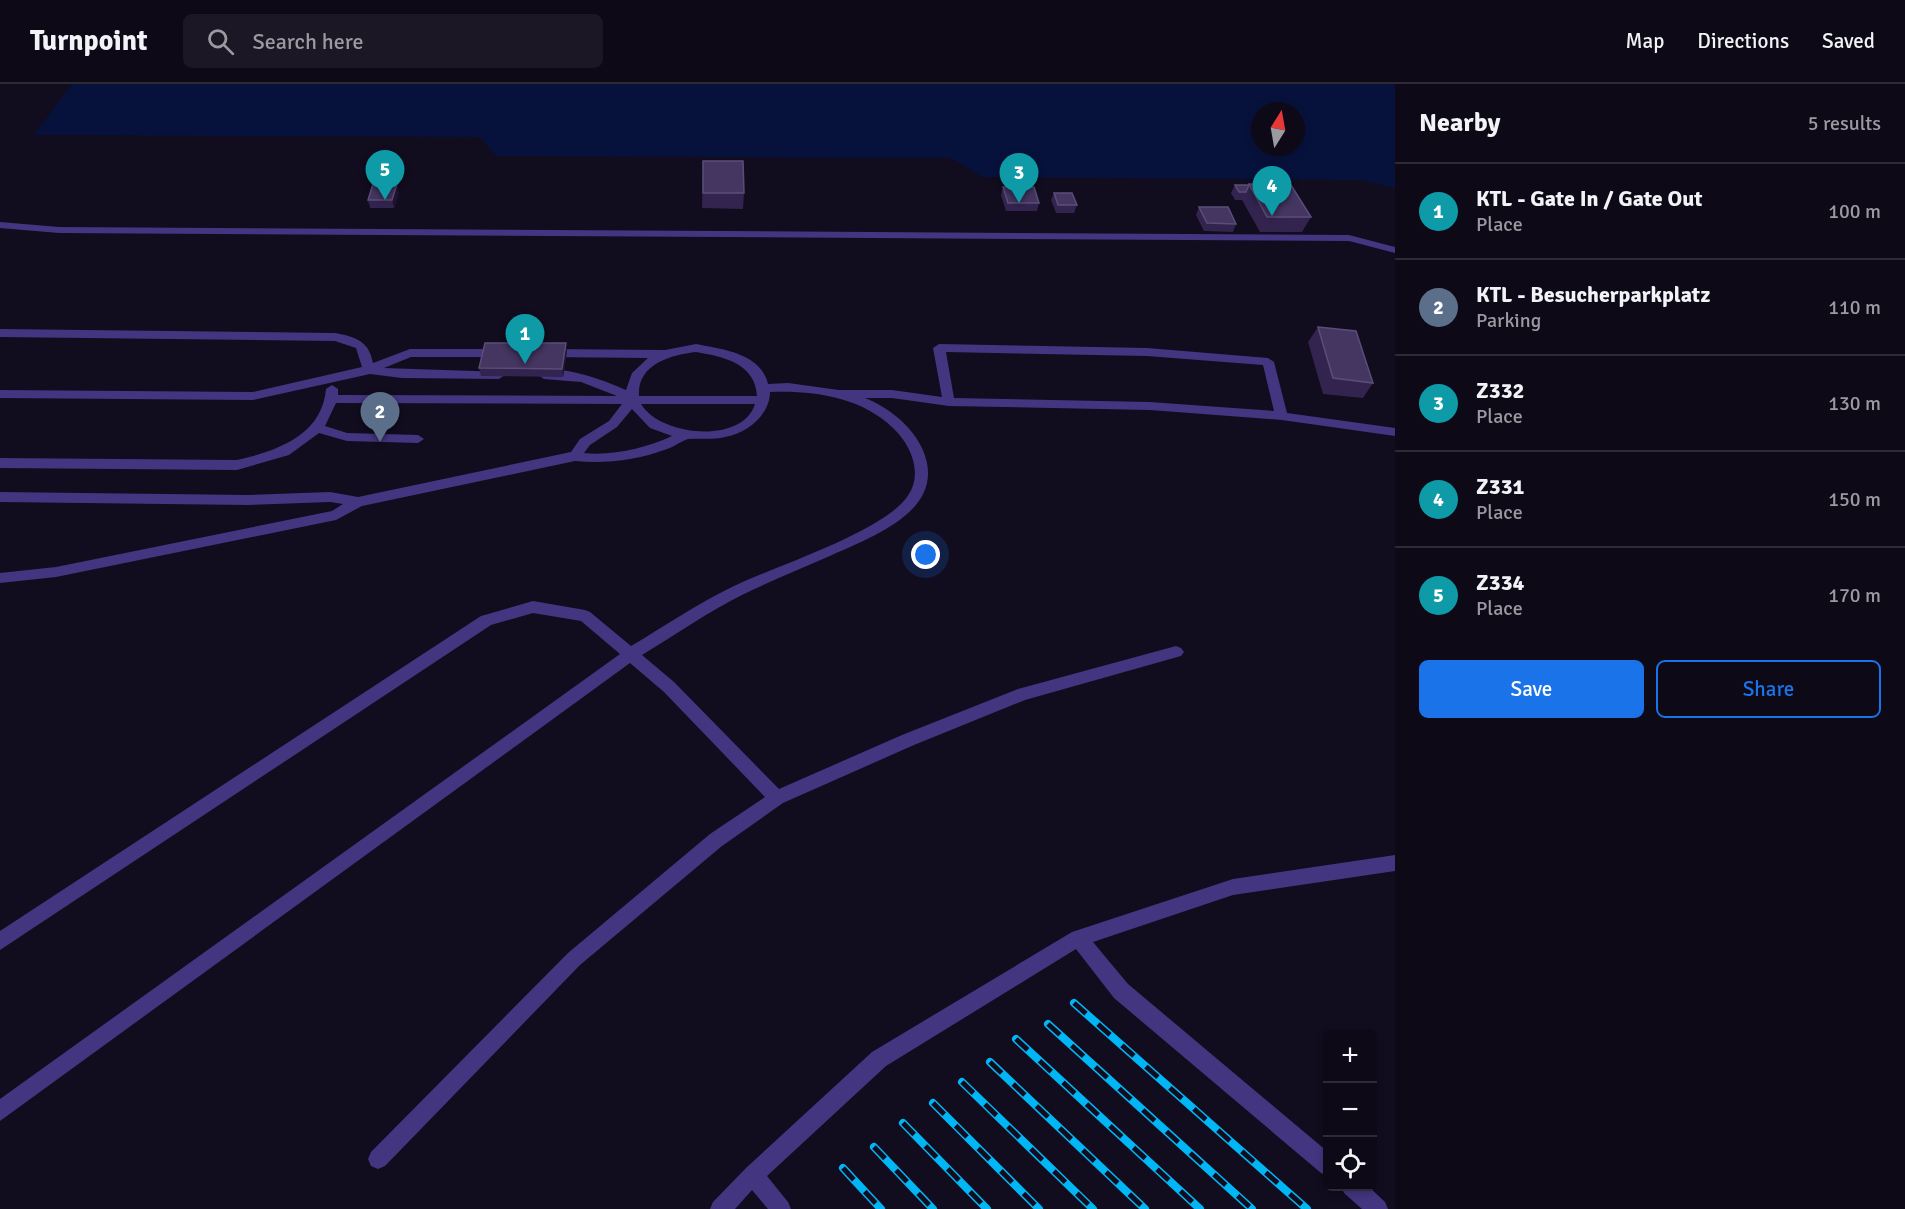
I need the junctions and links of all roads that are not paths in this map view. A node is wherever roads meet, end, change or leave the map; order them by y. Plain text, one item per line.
1 (0, 225) edge
2 (1395, 249) edge
3 (0, 333) edge
4 (515, 353) edge
5 (538, 353) edge
6 (664, 354) junction
7 (368, 370) junction
8 (511, 375) edge
9 (533, 375) edge
10 (331, 380) junction
11 (0, 394) edge
12 (765, 394) junction
13 (839, 394) junction
14 (332, 399) junction
15 (633, 399) junction
16 (949, 402) junction
17 (1282, 416) junction
18 (316, 428) junction
19 (1395, 432) edge
20 (686, 435) junction
21 (418, 439) dead end
22 (575, 456) junction
23 (0, 463) edge
24 (0, 497) edge
25 (358, 502) junction
26 (0, 578) edge
27 (1176, 652) dead end
28 (631, 654) junction
29 (777, 798) junction
30 (1395, 863) edge
31 (1078, 938) junction
32 (0, 941) edge
33 (0, 1111) edge
34 (378, 1159) dead end
35 (1323, 1162) edge
36 (753, 1175) junction
37 (1357, 1191) edge
38 (720, 1209) edge
39 (781, 1209) edge
40 (1378, 1209) edge

1 - 2 street
3 - 7 street
4 - 7 street
5 - 6 street
6 - 12 street
6 - 15 street
7 - 8 street
7 - 10 street
9 - 15 street
10 - 11 street
10 - 14 street
12 - 13 street
12 - 15 street
12 - 20 street
13 - 16 street
13 - 28 street
14 - 15 street
14 - 18 street
15 - 20 street
15 - 22 street
16 - 17 street
16 - 17 street
17 - 19 street
18 - 21 street
18 - 23 street
20 - 22 street
22 - 25 street
24 - 25 street
25 - 26 street
27 - 29 street
28 - 29 street
28 - 32 street
28 - 33 street
29 - 34 street
30 - 31 street
31 - 35 street
31 - 36 street
36 - 38 street
36 - 39 street
37 - 40 street

